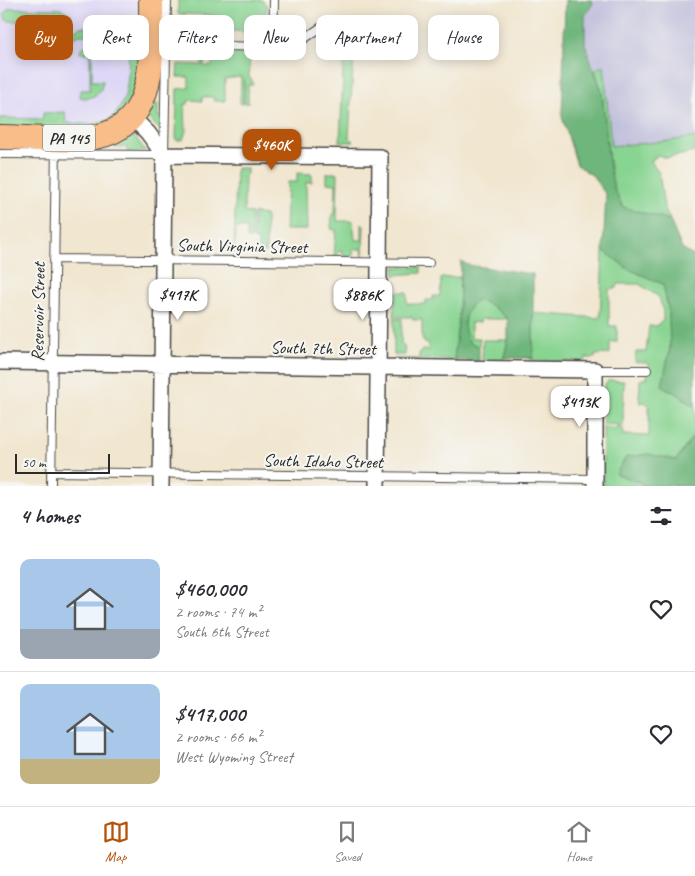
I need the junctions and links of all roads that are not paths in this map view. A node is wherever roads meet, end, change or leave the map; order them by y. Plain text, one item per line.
1 (151, 0) edge
2 (167, 0) edge
3 (274, 0) edge
4 (274, 15) edge
5 (158, 45) junction
6 (244, 46) edge
7 (155, 94) junction
8 (132, 118) junction
9 (0, 137) edge
10 (106, 145) junction
11 (56, 147) junction
12 (0, 154) edge
13 (164, 155) junction
14 (54, 259) junction
15 (163, 260) junction
16 (379, 262) junction
17 (429, 263) dead end
18 (0, 362) edge
19 (52, 363) junction
20 (162, 364) junction
21 (378, 367) junction
22 (595, 370) junction
23 (646, 370) dead end
24 (51, 472) junction
25 (161, 480) edge
26 (377, 481) edge
27 (595, 483) edge
28 (51, 486) edge

1 - 5 main road, PA 145
2 - 5 lane
3 - 4 lane
5 - 6 lane
5 - 7 main road, PA 145
7 - 8 main road, PA 145
7 - 13 lane
8 - 10 main road, PA 145
8 - 13 street
9 - 11 main road, PA 145
10 - 11 main road, PA 145
10 - 13 lane
11 - 12 lane
11 - 14 lane, Reservoir Street
13 - 15 street
13 - 16 street
14 - 15 lane, South Virginia Street
14 - 19 lane, Reservoir Street
15 - 16 lane, South Virginia Street
15 - 20 street
16 - 17 lane, South Virginia Street
16 - 21 street
18 - 19 street, South 7th Street
19 - 20 street, South 7th Street
19 - 24 lane, Reservoir Street
20 - 21 street, South 7th Street
20 - 25 street
21 - 22 street, South 7th Street
21 - 26 street
22 - 23 lane, South 7th Street
22 - 27 street
24 - 25 lane, South Idaho Street
24 - 28 lane, Reservoir Street
25 - 26 lane, South Idaho Street
26 - 27 lane, South Idaho Street

